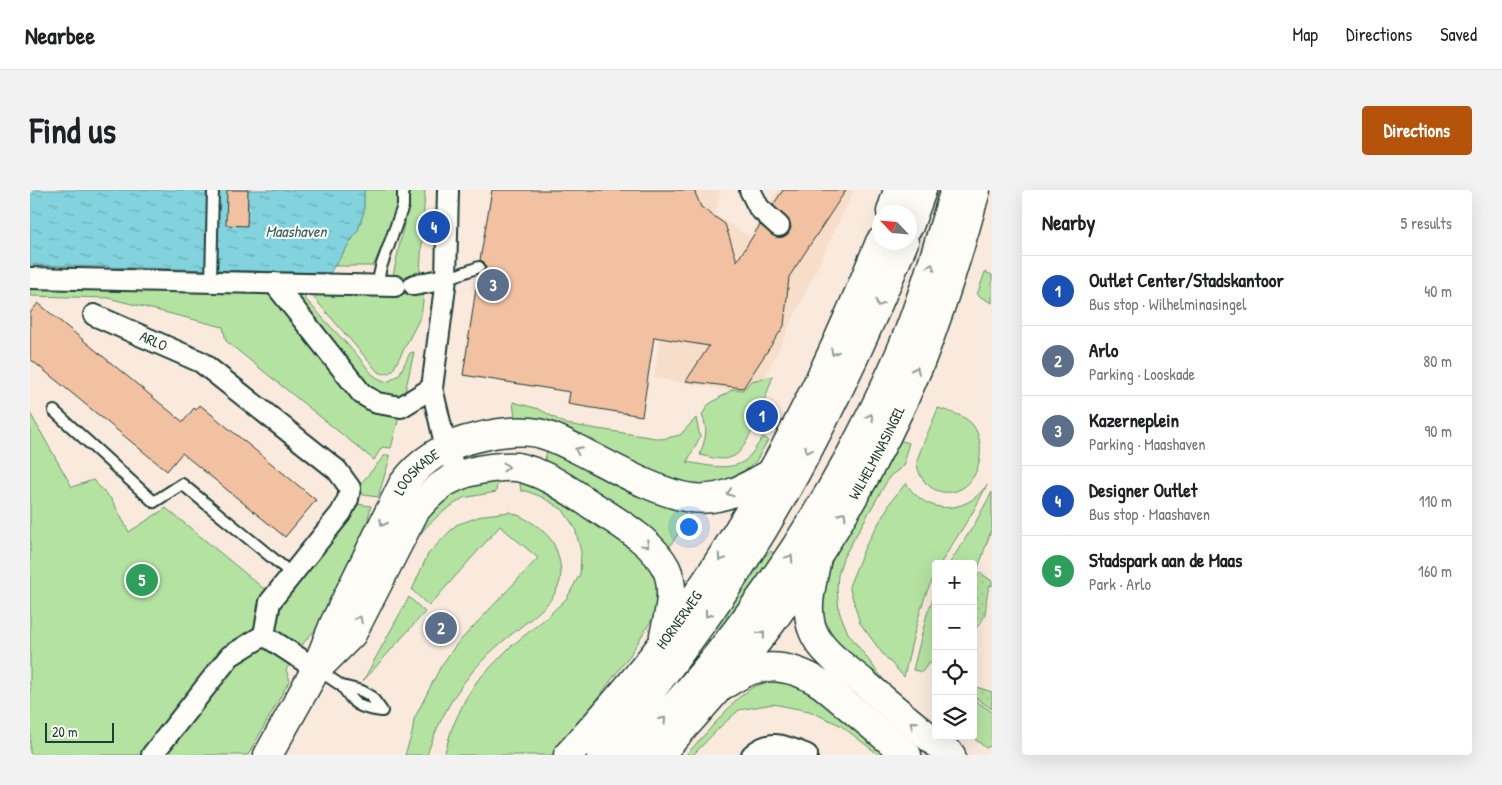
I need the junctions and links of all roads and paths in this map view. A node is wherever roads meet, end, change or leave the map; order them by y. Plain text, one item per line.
1 (213, 190) edge
2 (403, 190) edge
3 (448, 190) edge
4 (750, 190) edge
5 (898, 190) edge
6 (922, 190) edge
7 (955, 190) edge
8 (976, 190) edge
9 (893, 205) edge
10 (917, 205) edge
11 (779, 226) dead end
12 (877, 250) edge
13 (901, 250) edge
14 (479, 267) dead end
15 (30, 278) edge
16 (211, 278) junction
17 (446, 279) junction
18 (274, 283) junction
19 (395, 285) junction
20 (94, 315) dead end
21 (432, 388) junction
22 (54, 411) dead end
23 (446, 448) junction
24 (773, 472) junction
25 (458, 475) junction
26 (817, 557) junction
27 (292, 574) junction
28 (264, 635) junction
29 (663, 643) junction
30 (316, 669) junction
31 (342, 686) dead end
32 (721, 686) junction
33 (152, 755) edge
34 (268, 755) edge
35 (568, 755) edge
36 (601, 755) edge
37 (629, 755) edge
38 (659, 755) edge
39 (752, 755) edge
40 (807, 755) edge
41 (907, 755) edge
42 (951, 755) edge

1 - 16 lane
2 - 19 lane
3 - 17 street
4 - 11 street
5 - 9 main road
6 - 10 main road
37 -> 7 main road, WILHELMINASINGEL
26 -> 8 main road, WILHELMINASINGEL
12 -> 24 main road
13 -> 36 main road, HORNERWEG
14 - 17 lane
15 - 16 street
16 - 18 street
17 - 19 street
17 - 21 street
18 - 19 street
18 - 21 street
20 - 27 street, ARLO
21 - 23 street
22 - 27 lane
24 -> 23 main road
23 - 25 street, LOOSKADE
23 -> 30 main road, LOOSKADE
24 -> 29 main road, HORNERWEG
25 -> 29 main road
30 -> 25 main road, LOOSKADE
32 -> 26 main road, WILHELMINASINGEL
42 -> 26 main road
27 - 28 street, ARLO
28 - 30 street
28 - 33 street
29 - 35 main road, HORNERWEG
30 - 31 lane
30 - 34 main road, LOOSKADE
32 - 38 main road
32 - 41 main road
39 - 40 street

